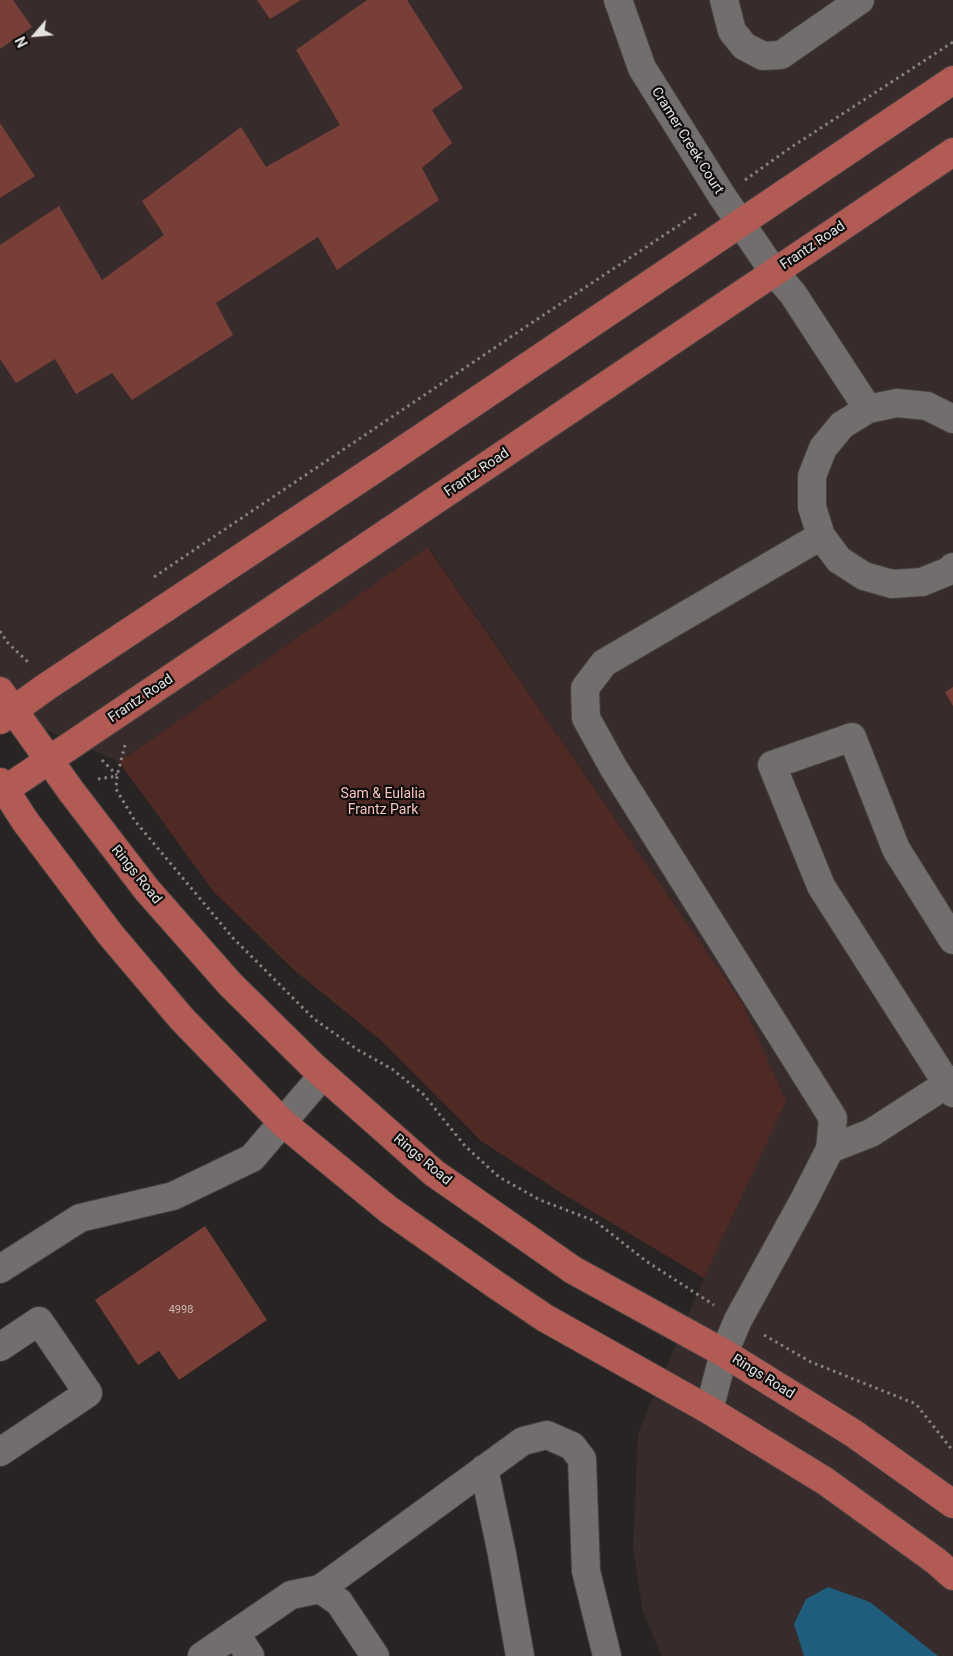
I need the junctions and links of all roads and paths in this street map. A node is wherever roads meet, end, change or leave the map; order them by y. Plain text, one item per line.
1 (618, 0) edge
2 (724, 0) edge
3 (860, 0) edge
4 (953, 42) edge
5 (953, 80) edge
6 (953, 152) edge
7 (722, 196) junction
8 (740, 223) junction
9 (774, 272) junction
10 (868, 409) junction
11 (953, 419) edge
12 (821, 536) junction
13 (953, 568) edge
14 (151, 580) dead end
15 (37, 658) dead end
16 (29, 663) dead end
17 (4, 707) edge
18 (49, 760) junction
19 (117, 776) dead end
20 (2, 788) edge
21 (953, 940) edge
22 (323, 1074) junction
23 (951, 1085) edge
24 (282, 1123) junction
25 (830, 1149) junction
26 (0, 1269) edge
27 (738, 1320) junction
28 (0, 1347) edge
29 (724, 1353) junction
30 (709, 1410) junction
31 (953, 1451) edge
32 (0, 1452) edge
33 (484, 1469) junction
34 (953, 1504) edge
35 (953, 1576) edge
36 (320, 1589) junction
37 (235, 1633) junction
38 (202, 1656) edge
39 (250, 1656) edge
40 (375, 1656) edge
41 (520, 1656) edge
42 (607, 1656) edge

1 - 7 street, Cramer Creek Court
2 - 3 street
4 - 7 path
5 - 8 main road
6 - 9 main road, Frantz Road
7 - 8 street, Cramer Creek Court
7 - 14 path
8 - 9 street, Cramer Creek Court
8 - 17 main road
9 - 10 street, Cramer Creek Court
9 - 18 main road, Frantz Road
10 - 11 street
10 - 12 street
12 - 13 street
12 - 25 street
15 - 16 path
17 - 18 main road, Rings Road
18 - 20 main road, Frantz Road
18 - 22 main road, Rings Road
19 - 27 path
20 - 24 main road
21 - 23 street
22 - 24 street
22 - 29 main road, Rings Road
23 - 25 street
24 - 26 street
24 - 30 main road
25 - 27 street
27 - 29 street
27 - 31 path
28 - 32 street
29 - 30 street
29 - 34 main road, Rings Road
30 - 35 main road
33 - 36 street
33 - 41 street
33 - 42 street
36 - 37 street
36 - 40 street
37 - 38 street
37 - 39 street

